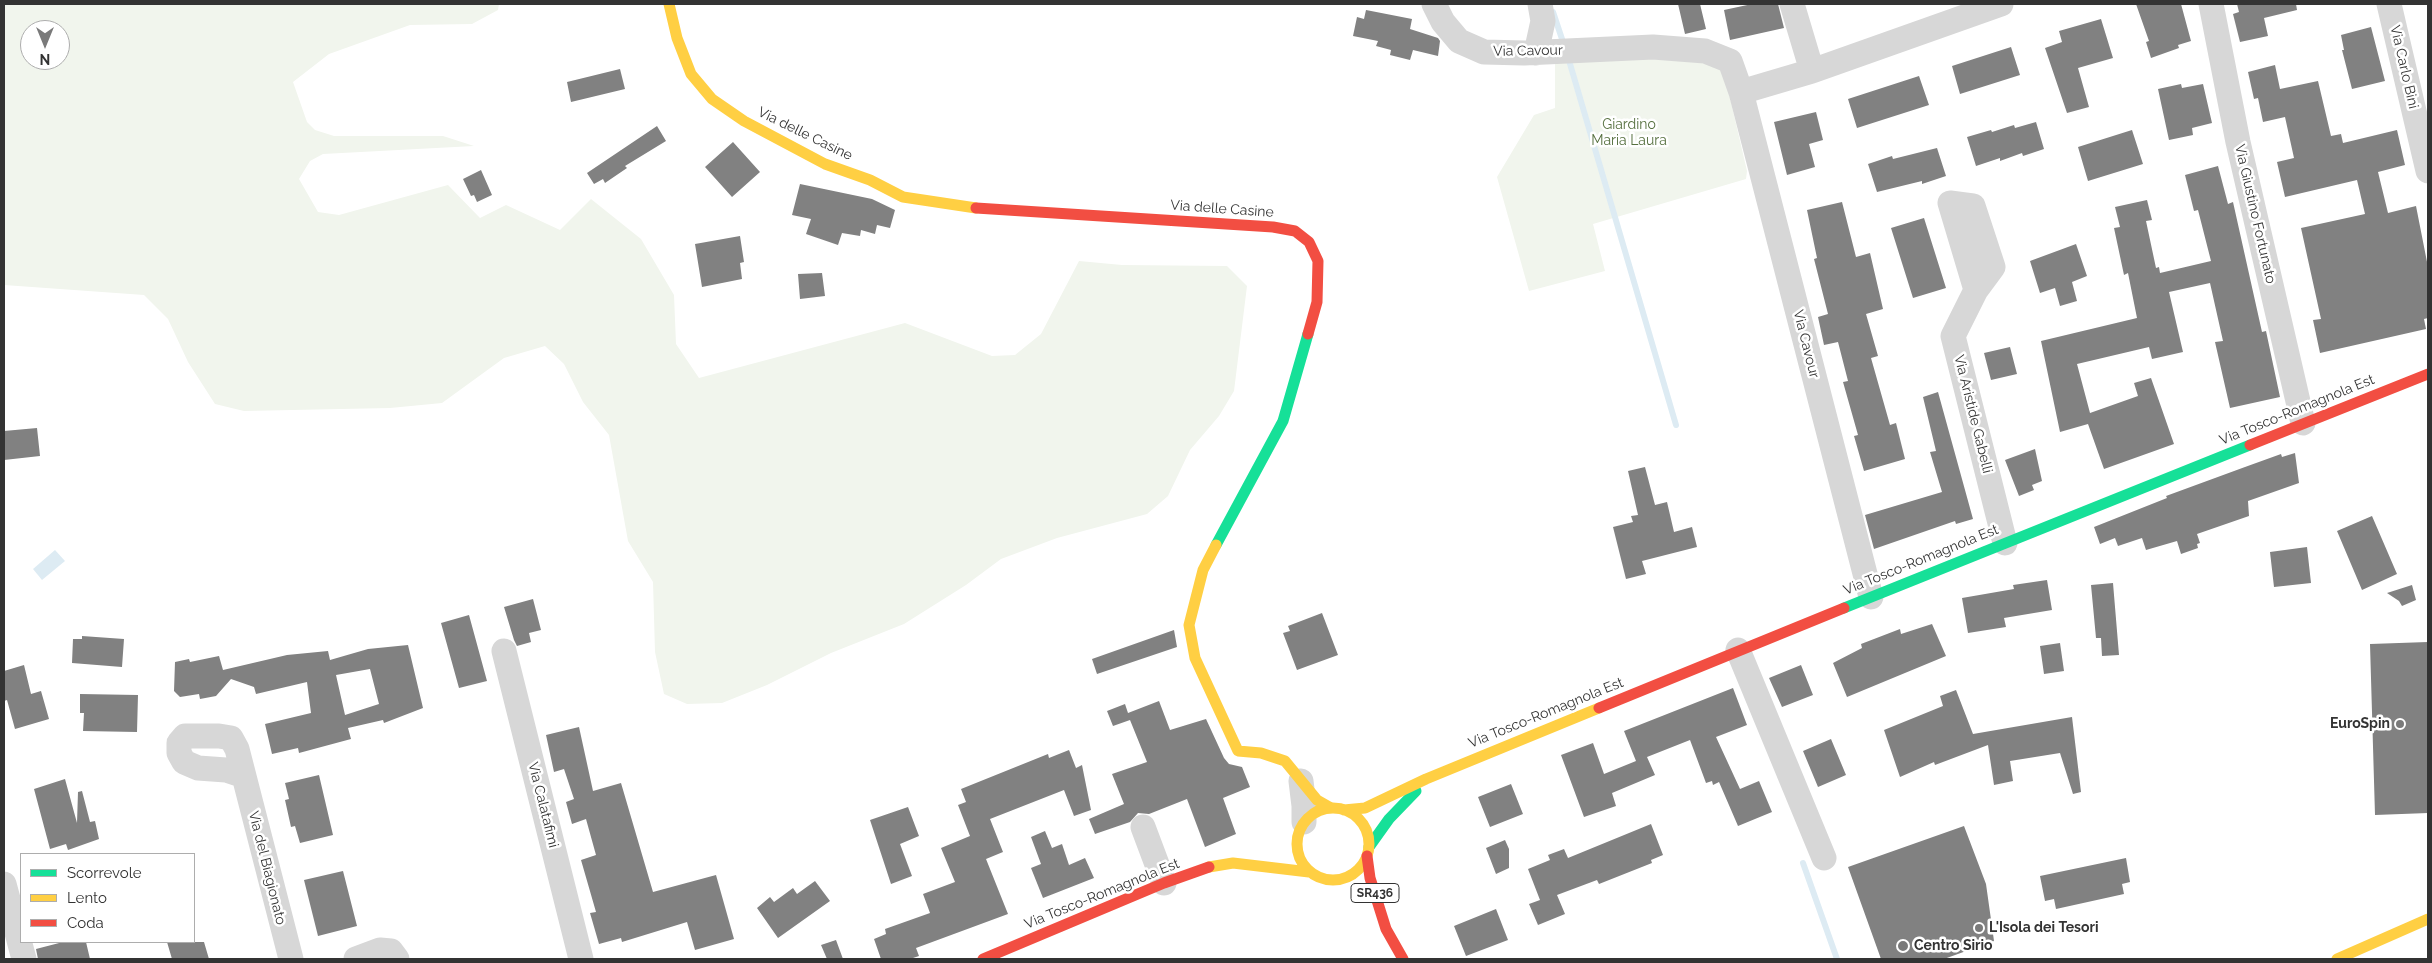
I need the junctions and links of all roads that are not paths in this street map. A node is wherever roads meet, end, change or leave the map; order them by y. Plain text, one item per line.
1 (669, 4) edge
2 (1434, 4) edge
3 (1540, 4) edge
4 (1792, 4) edge
5 (2001, 4) edge
6 (2211, 4) edge
7 (2389, 4) edge
8 (1556, 52) junction
9 (1812, 71) junction
10 (1741, 92) junction
11 (2424, 130) edge
12 (2428, 171) edge
13 (1976, 290) dead end
14 (2428, 374) edge
15 (2303, 423) junction
16 (2005, 542) junction
17 (1870, 597) junction
18 (1738, 650) junction
19 (504, 651) dead end
20 (244, 776) dead end
21 (1426, 779) junction
22 (1301, 781) junction
23 (1331, 808) junction
24 (1344, 810) junction
25 (1143, 827) dead end
26 (1297, 830) junction
27 (1368, 851) junction
28 (1257, 854) dead end
29 (1824, 858) dead end
30 (1233, 863) junction
31 (1309, 872) junction
32 (1335, 880) junction
33 (1164, 883) junction
34 (4, 884) edge
35 (1345, 889) dead end
36 (1368, 910) dead end
37 (2428, 919) edge
38 (1386, 929) junction
39 (15, 947) edge
40 (291, 959) edge
41 (356, 959) edge
42 (397, 959) edge
43 (581, 959) edge
44 (983, 959) edge
45 (1403, 959) edge
46 (2337, 959) edge

1 - 22 main road, Via delle Casine
2 - 8 street, Via Cavour
3 - 8 street
4 - 9 street
5 - 9 street
6 - 15 street, Via Giustino Fortunato
7 - 11 street, Via Carlo Bini
8 - 10 street, Via Cavour
9 - 10 street
10 - 17 street, Via Cavour
11 - 12 street, Via Carlo Bini
13 - 16 street, Via Aristide Gabelli
14 - 15 main road, Via Tosco-Romagnola Est
15 - 16 main road, Via Tosco-Romagnola Est
16 - 17 main road, Via Tosco-Romagnola Est
17 - 18 main road, Via Tosco-Romagnola Est
18 - 21 main road, Via Tosco-Romagnola Est
18 - 29 street
19 - 43 street, Via Calatafimi
20 - 40 street, Via del Biagionato
21 - 24 main road, Via Tosco-Romagnola Est
21 - 27 main road, Via Tosco-Romagnola Est
22 - 23 main road
22 - 26 street
23 - 24 main road, Via Tosco-Romagnola Est
23 - 26 main road
24 - 27 main road
25 - 33 street
26 - 31 main road
27 - 32 main road, Via Tosco-Romagnola Est
27 - 38 main road, SR436
28 - 30 main road, Via Tosco-Romagnola Est
30 - 31 main road, Via Tosco-Romagnola Est
30 - 33 main road, Via Tosco-Romagnola Est
31 - 32 main road, Via Tosco-Romagnola Est
32 - 35 main road, SR436
33 - 44 main road, Via Tosco-Romagnola Est
34 - 39 street
36 - 38 main road, SR436
37 - 46 main road
38 - 45 main road, SR436
41 - 42 street

